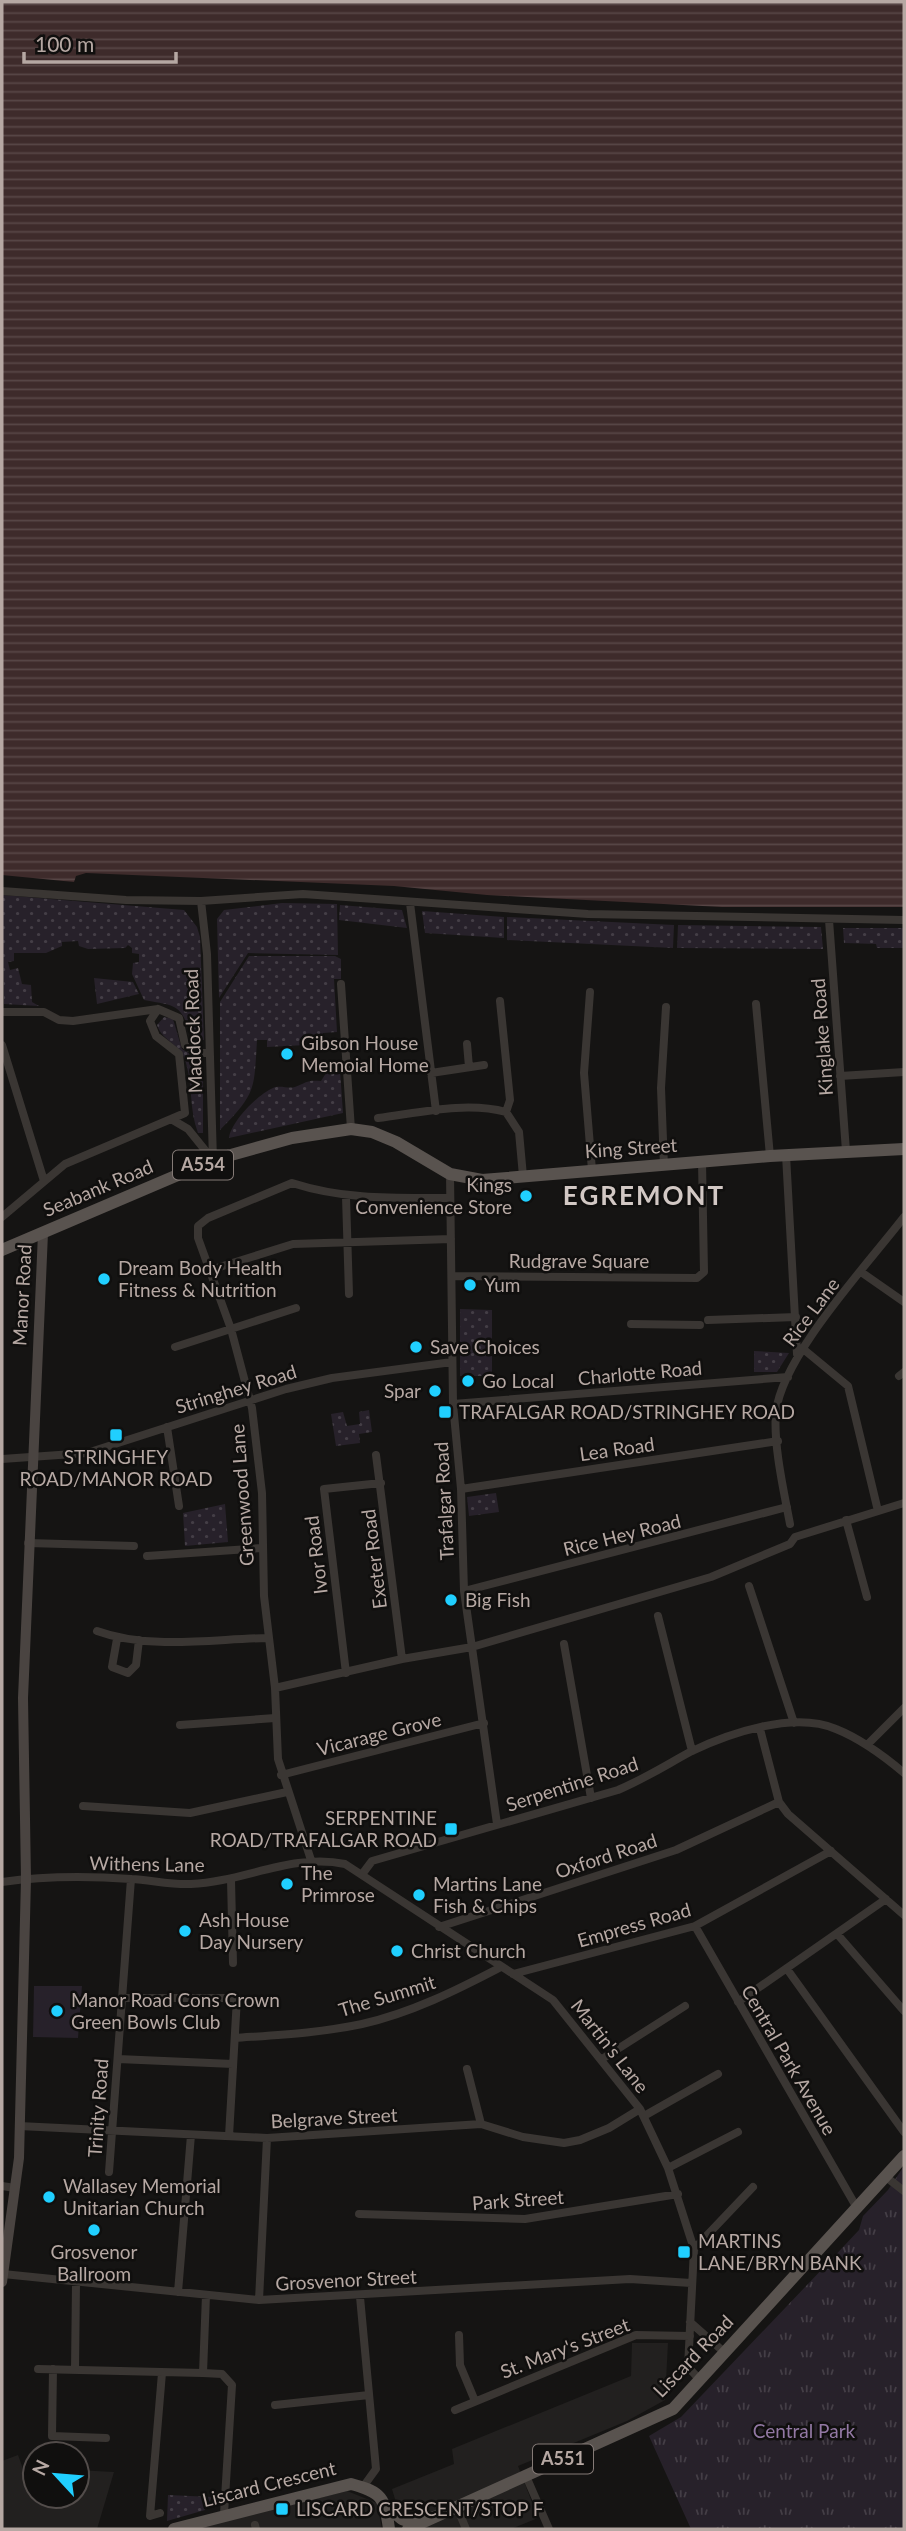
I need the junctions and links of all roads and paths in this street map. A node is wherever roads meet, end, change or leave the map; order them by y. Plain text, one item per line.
1 (2, 891) edge
2 (201, 901) junction
3 (410, 903) junction
4 (829, 920) junction
5 (904, 920) edge
6 (341, 984) dead end
7 (590, 992) dead end
8 (500, 1001) dead end
9 (756, 1004) dead end
10 (666, 1007) dead end
11 (158, 1009) junction
12 (2, 1012) edge
13 (467, 1044) dead end
14 (2, 1045) edge
15 (209, 1053) junction
16 (484, 1065) dead end
17 (469, 1067) junction
18 (904, 1072) edge
19 (431, 1073) junction
20 (6, 1076) edge
21 (840, 1076) junction
22 (436, 1111) junction
23 (506, 1112) junction
24 (378, 1118) dead end
25 (171, 1119) junction
26 (351, 1129) junction
27 (372, 1132) joint
28 (904, 1149) edge
29 (846, 1151) junction
30 (786, 1154) junction
31 (770, 1156) junction
32 (213, 1160) junction
33 (702, 1161) junction
34 (664, 1166) junction
35 (592, 1170) junction
36 (450, 1174) junction
37 (523, 1176) junction
38 (44, 1181) junction
39 (346, 1197) junction
40 (449, 1198) junction
41 (2, 1217) edge
42 (904, 1217) edge
43 (43, 1233) junction
44 (451, 1239) junction
45 (347, 1242) junction
46 (2, 1250) edge
47 (210, 1270) junction
48 (861, 1272) junction
49 (452, 1276) junction
50 (349, 1294) dead end
51 (904, 1301) edge
52 (296, 1308) dead end
53 (796, 1317) junction
54 (631, 1324) dead end
55 (232, 1329) junction
56 (175, 1347) dead end
57 (800, 1351) junction
58 (452, 1363) junction
59 (788, 1377) junction
60 (249, 1400) junction
61 (453, 1404) junction
62 (167, 1427) junction
63 (778, 1441) junction
64 (376, 1455) dead end
65 (33, 1458) junction
66 (2, 1459) edge
67 (380, 1483) junction
68 (461, 1489) junction
69 (904, 1503) edge
70 (179, 1506) dead end
71 (787, 1507) junction
72 (878, 1511) junction
73 (846, 1520) junction
74 (790, 1524) dead end
75 (28, 1543) junction
76 (134, 1546) dead end
77 (262, 1548) junction
78 (147, 1556) dead end
79 (749, 1586) dead end
80 (464, 1591) junction
81 (867, 1597) dead end
82 (658, 1616) dead end
83 (97, 1631) dead end
84 (267, 1638) junction
85 (117, 1639) junction
86 (139, 1640) junction
87 (564, 1644) dead end
88 (472, 1647) junction
89 (402, 1659) junction
90 (346, 1673) junction
91 (275, 1688) junction
92 (904, 1708) edge
93 (275, 1718) junction
94 (484, 1723) junction
95 (794, 1723) junction
96 (180, 1724) dead end
97 (760, 1729) junction
98 (867, 1745) junction
99 (692, 1751) junction
100 (904, 1773) edge
101 (281, 1775) junction
102 (287, 1792) junction
103 (592, 1798) junction
104 (779, 1802) junction
105 (82, 1806) dead end
106 (496, 1824) junction
107 (831, 1851) junction
108 (311, 1860) junction
109 (331, 1861) joint
110 (363, 1873) junction
111 (26, 1879) junction
112 (131, 1879) junction
113 (231, 1880) junction
114 (2, 1882) edge
115 (886, 1899) junction
116 (904, 1915) edge
117 (214, 1925) dead end
118 (232, 1925) junction
119 (695, 1926) junction
120 (439, 1927) junction
121 (838, 1935) junction
122 (233, 1963) dead end
123 (501, 1967) junction
124 (787, 1969) junction
125 (513, 1974) junction
126 (122, 1998) junction
127 (738, 2002) junction
128 (685, 2006) dead end
129 (904, 2011) edge
130 (235, 2038) junction
131 (118, 2059) junction
132 (602, 2059) junction
133 (233, 2064) junction
134 (467, 2069) dead end
135 (718, 2074) dead end
136 (642, 2113) junction
137 (481, 2124) junction
138 (19, 2126) junction
139 (113, 2130) junction
140 (738, 2132) dead end
141 (904, 2132) edge
142 (191, 2135) junction
143 (229, 2136) junction
144 (267, 2138) junction
145 (904, 2156) edge
146 (668, 2168) junction
147 (109, 2172) dead end
148 (886, 2177) junction
149 (2, 2186) edge
150 (752, 2187) dead end
151 (15, 2188) junction
152 (904, 2191) edge
153 (678, 2194) junction
154 (857, 2208) junction
155 (359, 2214) dead end
156 (694, 2249) junction
157 (3, 2274) edge
158 (2, 2282) edge
159 (76, 2283) junction
160 (691, 2283) junction
161 (178, 2292) junction
162 (206, 2295) junction
163 (360, 2297) junction
164 (260, 2300) junction
165 (690, 2322) junction
166 (459, 2335) dead end
167 (690, 2336) junction
168 (724, 2352) junction
169 (37, 2369) dead end
170 (53, 2369) junction
171 (75, 2370) junction
172 (162, 2373) junction
173 (203, 2373) junction
174 (700, 2380) junction
175 (369, 2395) junction
176 (475, 2401) junction
177 (275, 2405) dead end
178 (455, 2410) dead end
179 (106, 2438) dead end
180 (527, 2476) junction
181 (363, 2487) junction
182 (386, 2506) junction
183 (457, 2507) junction
184 (160, 2513) dead end
185 (224, 2514) junction
186 (412, 2526) edge
187 (174, 2529) edge
188 (387, 2529) edge
189 (466, 2529) edge
190 (549, 2529) edge

1 - 2 street
2 - 3 street
2 - 15 street, Maddock Road
3 - 4 street
3 - 19 street
4 - 5 street
4 - 21 street, Kinglake Road
6 - 26 street
7 - 35 street
8 - 23 street
9 - 31 street
10 - 34 street
11 - 12 street
11 - 15 street
11 - 25 street
13 - 17 street
14 - 20 street
15 - 32 street, Maddock Road
16 - 17 street
17 - 19 street
18 - 21 street
19 - 22 street
20 - 38 street
21 - 29 street, Kinglake Road
22 - 23 street
22 - 24 street
23 - 37 street
25 - 32 street
25 - 38 street
26 - 27 main road, Seabank Road / A554
26 - 32 main road, Seabank Road / A554
27 - 36 main road, King Street / A554
28 - 29 main road, King Street / A554
29 - 30 main road, King Street / A554
30 - 31 main road, King Street / A554
30 - 53 street
31 - 33 main road, King Street / A554
32 - 43 main road, Seabank Road / A554
33 - 34 main road, King Street / A554
33 - 49 street, Rudgrave Square
34 - 35 main road, King Street / A554
35 - 37 main road, King Street / A554
36 - 37 main road, King Street / A554
36 - 40 street, Trafalgar Road
38 - 41 street
39 - 40 street, Greenwood Lane
39 - 45 street
39 - 47 street, Greenwood Lane
40 - 44 street, Trafalgar Road
42 - 48 street, Rice Lane
43 - 46 main road, Seabank Road / A554
43 - 65 main road, Manor Road
44 - 45 street
44 - 49 street, Trafalgar Road
45 - 47 street
45 - 50 street
47 - 55 street, Greenwood Lane
48 - 51 street
48 - 57 street, Rice Lane
49 - 58 street, Trafalgar Road
52 - 55 street
53 - 54 street
53 - 57 street
55 - 56 street
55 - 60 street, Greenwood Lane
57 - 59 street, Rice Lane
57 - 72 street
58 - 60 street, Stringhey Road
58 - 61 street, Trafalgar Road
59 - 61 street, Charlotte Road
59 - 63 street, Rice Lane
60 - 62 street, Stringhey Road
60 - 77 street, Greenwood Lane
61 - 68 street, Trafalgar Road
62 - 65 street, Stringhey Road
62 - 70 street
63 - 68 street, Lea Road
63 - 71 street, Rice Lane
64 - 67 street, Exeter Road
65 - 66 street, Stringhey Road
65 - 75 main road, Manor Road
67 - 89 street, Exeter Road
67 - 90 street, Ivor Road
68 - 80 street, Trafalgar Road
69 - 72 street
71 - 74 street, Rice Lane
71 - 80 street, Rice Hey Road
72 - 73 street
73 - 81 street
73 - 88 street
75 - 76 street
75 - 111 main road, Manor Road
77 - 78 street
77 - 84 street, Greenwood Lane
79 - 95 street
80 - 88 street, Trafalgar Road
82 - 99 street
83 - 85 street
84 - 86 street
84 - 91 street, Greenwood Lane
85 - 86 street
85 - 86 street
87 - 103 street
88 - 89 street
88 - 94 street, Trafalgar Road
89 - 90 street
90 - 91 street
91 - 93 street, Greenwood Lane
92 - 98 street
93 - 96 street
93 - 101 street, Greenwood Lane
94 - 101 street, Vicarage Grove
94 - 106 street, Trafalgar Road
95 - 97 street, Serpentine Road
95 - 98 street, Serpentine Road
97 - 99 street, Serpentine Road
97 - 104 street
98 - 100 street, Serpentine Road
99 - 103 street, Serpentine Road
101 - 102 street, Greenwood Lane
102 - 105 street
102 - 108 street, Greenwood Lane
103 - 106 street, Serpentine Road
104 - 107 street
104 - 120 street, Oxford Road
106 - 110 street, Serpentine Road
107 - 115 street
107 - 119 street, Empress Road
108 - 109 street, Withens Lane
108 - 113 street, Withens Lane
109 - 110 street, Martin's Lane
110 - 120 street, Martin's Lane
111 - 112 street, Withens Lane
111 - 114 street, Withens Lane
111 - 138 main road, Manor Road
112 - 113 street, Withens Lane
112 - 126 street, Trinity Road
113 - 118 street
115 - 116 street
115 - 121 street
117 - 118 street
118 - 122 street
119 - 125 street, Empress Road
119 - 127 street, Central Park Avenue
120 - 123 street, Martin's Lane
121 - 124 street
121 - 129 street
123 - 125 street, Martin's Lane
123 - 130 street, The Summit
124 - 127 street
124 - 141 street
125 - 132 street, Martin's Lane
126 - 130 street
126 - 131 street, Trinity Road
127 - 154 street, Central Park Avenue
128 - 132 street
130 - 133 street
131 - 133 street
131 - 139 street, Trinity Road
132 - 136 street, Martin's Lane
133 - 143 street
134 - 137 street
135 - 136 street, Belgrave Street
136 - 137 street, Belgrave Street
136 - 146 street, Martin's Lane
137 - 144 street, Belgrave Street
138 - 139 street, Belgrave Street
138 - 151 main road, Manor Road
139 - 142 street, Belgrave Street
139 - 147 street, Trinity Road
140 - 146 street
142 - 143 street, Belgrave Street
142 - 161 street
143 - 144 street, Belgrave Street
144 - 164 street
145 - 148 main road, Liscard Road / A551
146 - 153 street, Martin's Lane
148 - 152 street
148 - 154 main road, Liscard Road / A551
149 - 151 street
150 - 156 street
151 - 157 main road, Manor Road
153 - 155 street, Park Street
153 - 156 street, Martin's Lane
154 - 168 main road, Liscard Road / A551
156 - 160 street, Martin's Lane
157 - 158 main road, Manor Road
157 - 159 street, Grosvenor Street
159 - 161 street, Grosvenor Street
159 - 171 street
160 - 163 street, Grosvenor Street
160 - 165 street, Martin's Lane
161 - 162 street, Grosvenor Street
162 - 164 street, Grosvenor Street
162 - 173 street
163 - 164 street, Grosvenor Street
163 - 175 street
165 - 167 street, Martin's Lane
165 - 168 street
166 - 176 street
167 - 174 street, Martin's Lane
167 - 176 street, St. Mary's Street
168 - 174 main road, Liscard Road / A551
169 - 170 street
170 - 171 street
170 - 179 street
171 - 172 street
172 - 173 street
172 - 184 street
173 - 185 street
174 - 180 main road, Liscard Road / A551
175 - 177 street
175 - 181 street
176 - 178 street, St. Mary's Street
180 - 183 main road, Liscard Road / A551
180 - 190 street
181 - 182 main road, Liscard Crescent / A551
181 - 185 main road, Liscard Crescent
182 - 186 main road, Liscard Road / A551
182 - 188 main road
183 - 186 main road, Liscard Road / A551
183 - 189 street
185 - 187 main road, Liscard Crescent

